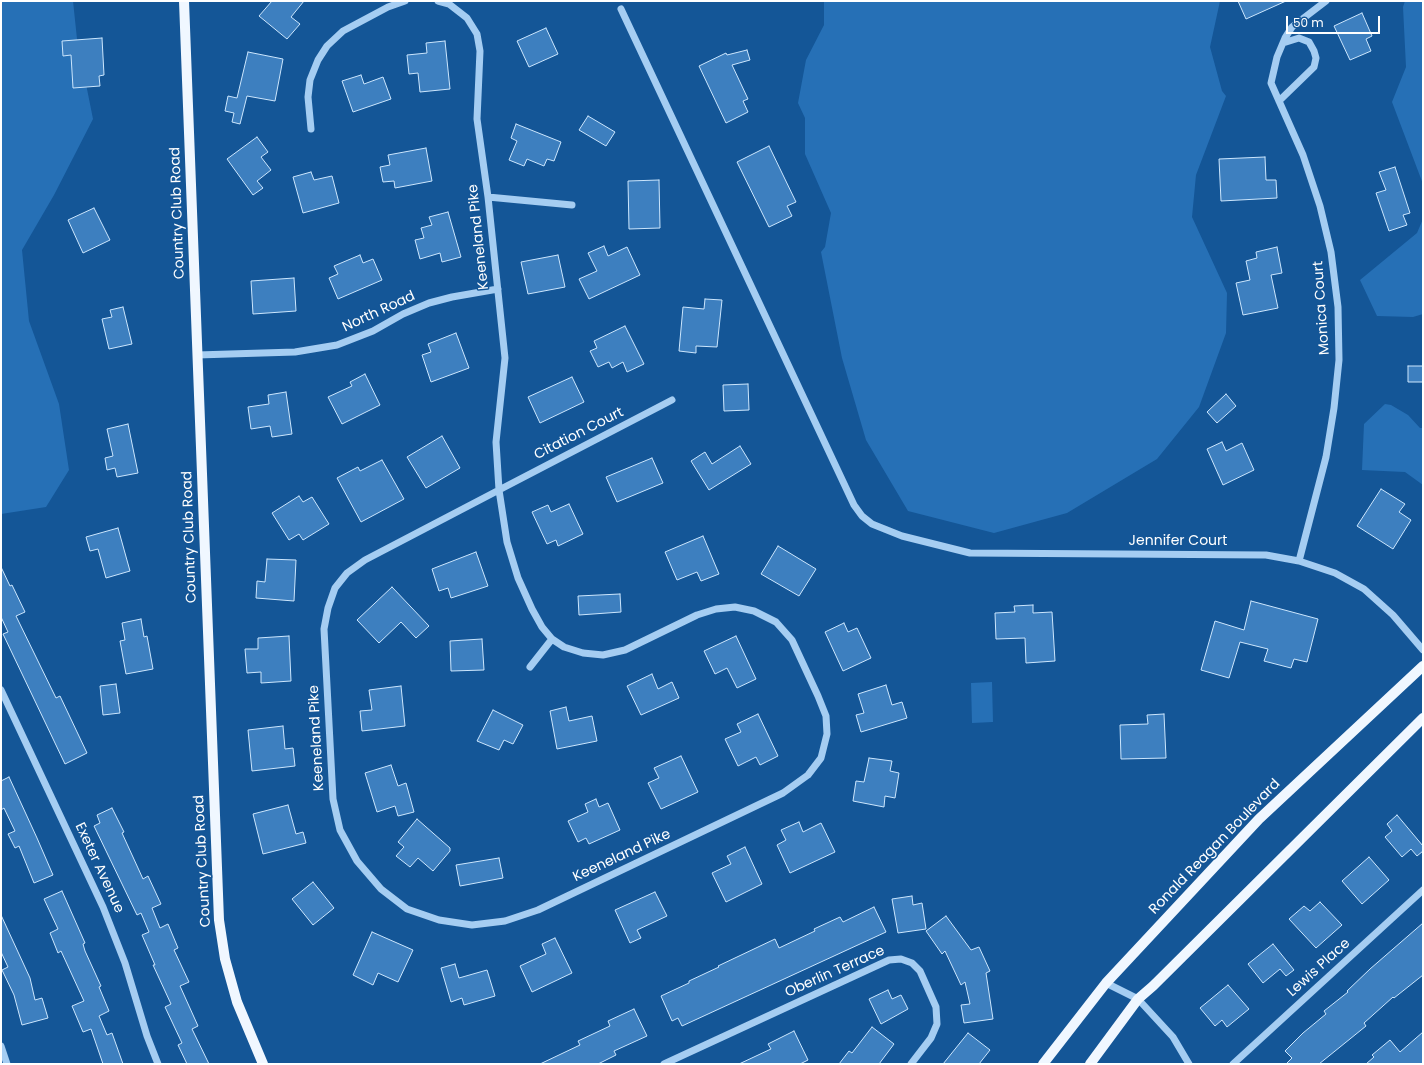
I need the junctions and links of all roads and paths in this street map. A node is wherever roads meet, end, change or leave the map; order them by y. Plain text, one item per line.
1 (184, 1) edge
2 (405, 1) edge
3 (438, 1) edge
4 (1326, 1) edge
5 (621, 9) dead end
6 (1283, 43) junction
7 (1279, 101) junction
8 (311, 129) dead end
9 (488, 197) junction
10 (572, 205) dead end
11 (498, 289) junction
12 (197, 355) junction
13 (672, 400) dead end
14 (498, 490) junction
15 (1300, 561) junction
16 (552, 639) junction
17 (1423, 650) edge
18 (1423, 666) edge
19 (530, 667) dead end
20 (1, 690) edge
21 (4, 704) edge
22 (1423, 718) edge
23 (1423, 890) edge
24 (1106, 983) junction
25 (1138, 999) junction
26 (1, 1046) edge
27 (7, 1064) edge
28 (158, 1064) edge
29 (263, 1064) edge
30 (664, 1064) edge
31 (911, 1064) edge
32 (1043, 1064) edge
33 (1090, 1064) edge
34 (1189, 1064) edge
35 (1233, 1064) edge

1 - 12 main road, Country Club Road
2 - 8 street
3 - 9 street, Keeneland Pike
4 - 6 street
5 - 15 street, Jennifer Court
6 - 7 street, Monica Court
6 - 7 street
7 - 15 street, Monica Court
9 - 10 street
9 - 11 street, Keeneland Pike
11 - 12 street, North Road
11 - 14 street, Keeneland Pike
12 - 29 main road, Country Club Road
13 - 14 street, Citation Court
14 - 16 street, Keeneland Pike
14 - 16 street, Keeneland Pike
15 - 17 street, Jennifer Court
16 - 19 street
18 - 24 main road, Ronald Reagan Boulevard
20 - 21 street, Exeter Avenue
21 - 28 street, Exeter Avenue
22 - 25 main road
23 - 35 street, Lewis Place
24 - 25 street
24 - 32 main road, Ronald Reagan Boulevard
25 - 33 main road
25 - 34 street
26 - 27 street
30 - 31 street, Oberlin Terrace

